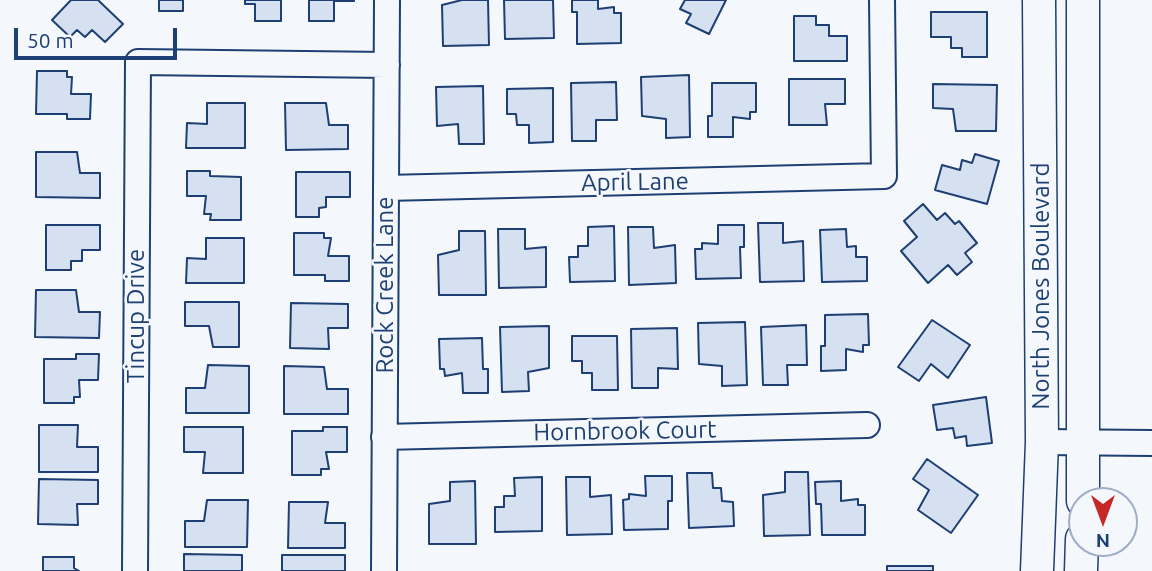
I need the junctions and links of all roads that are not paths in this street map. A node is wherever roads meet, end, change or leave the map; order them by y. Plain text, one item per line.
1 (387, 0) edge
2 (882, 0) edge
3 (1039, 0) edge
4 (1083, 0) edge
5 (387, 65) junction
6 (386, 188) junction
7 (867, 425) dead end
8 (384, 437) junction
9 (1042, 442) junction
10 (1084, 443) junction
11 (1152, 443) edge
12 (1083, 487) edge
13 (135, 571) edge
14 (384, 571) edge
15 (1037, 571) edge

1 - 5 street, Rock Creek Lane
2 - 6 street, April Lane
3 - 9 main road, North Jones Boulevard
4 - 10 main road, North Jones Boulevard
5 - 6 street, Rock Creek Lane
5 - 13 street, Tincup Drive
6 - 8 street, Rock Creek Lane
7 - 8 street, Hornbrook Court
8 - 14 street, Rock Creek Lane
9 - 10 street
9 - 15 main road, North Jones Boulevard
10 - 11 street
10 - 12 main road, North Jones Boulevard

